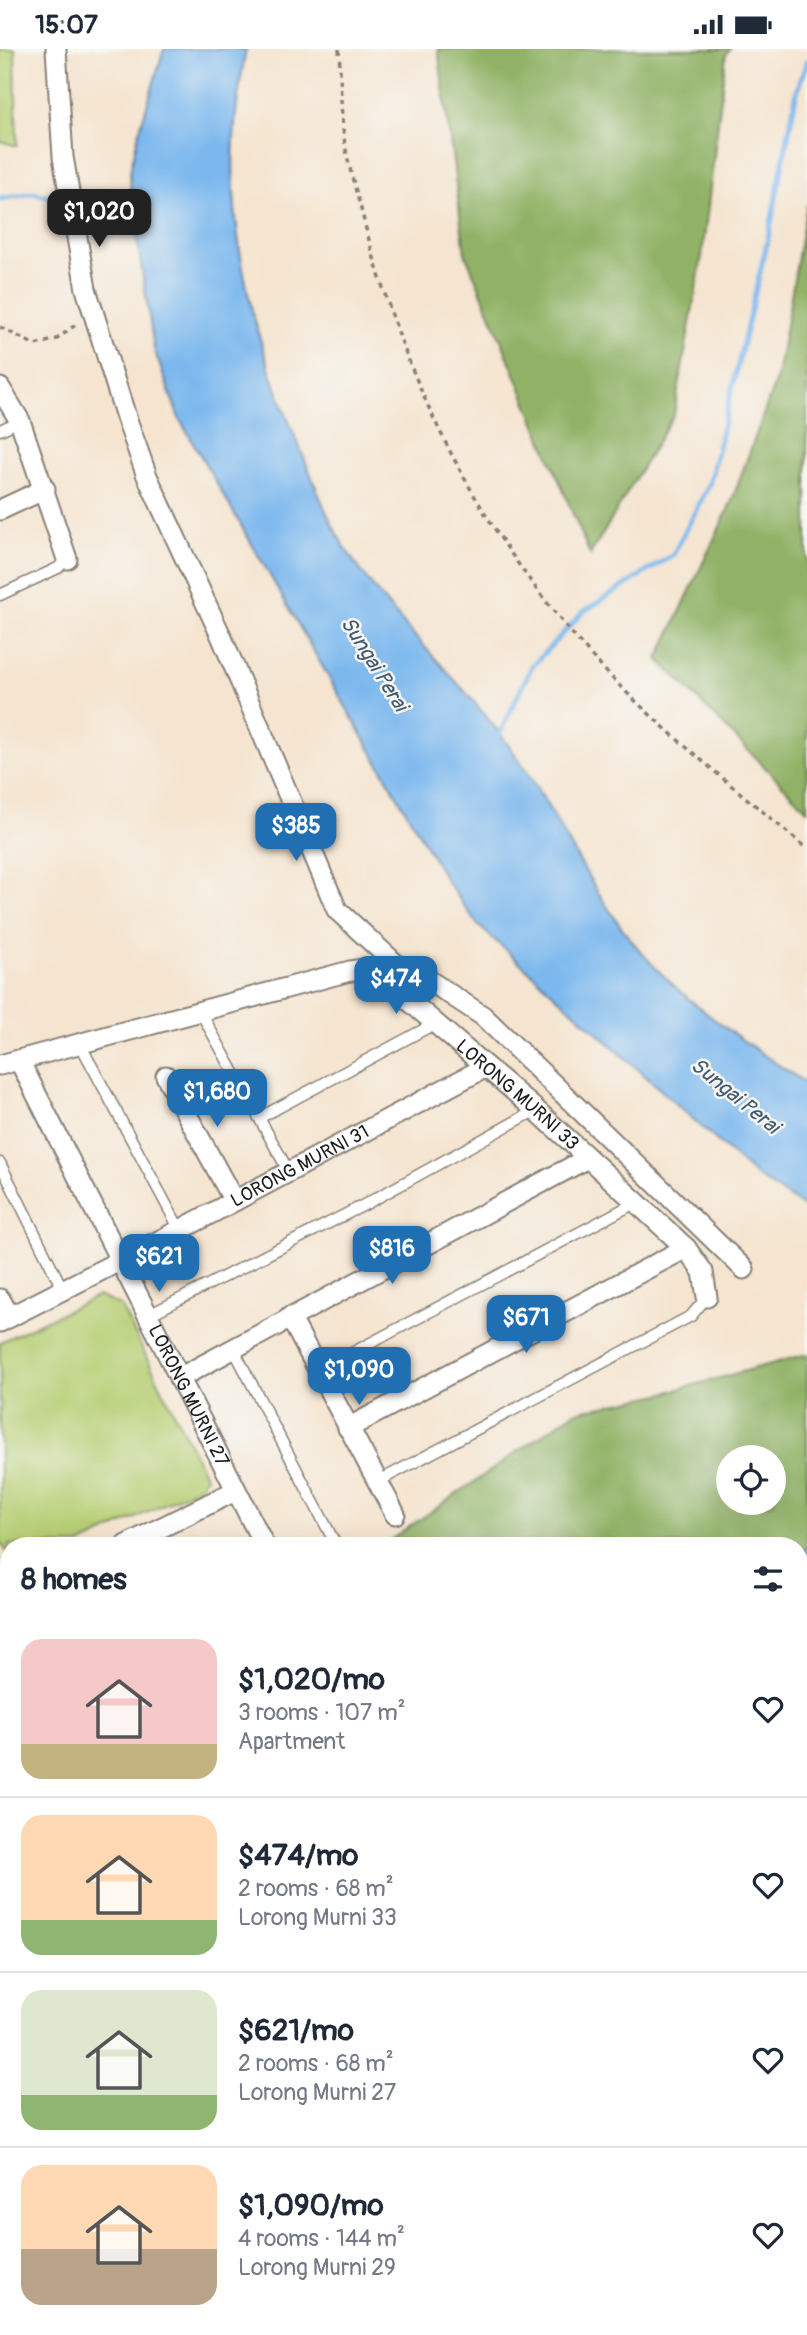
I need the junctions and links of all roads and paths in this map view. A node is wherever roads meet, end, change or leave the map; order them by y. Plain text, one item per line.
1 (56, 49) edge
2 (339, 49) edge
3 (86, 289) junction
4 (0, 327) edge
5 (0, 333) edge
6 (10, 335) junction
7 (0, 387) edge
8 (20, 421) junction
9 (0, 430) edge
10 (45, 489) junction
11 (0, 510) edge
12 (67, 559) joint
13 (0, 595) edge
14 (807, 849) edge
15 (201, 1011) junction
16 (436, 1023) junction
17 (80, 1044) junction
18 (19, 1060) junction
19 (0, 1065) edge
20 (486, 1067) junction
21 (166, 1076) dead end
22 (536, 1110) junction
23 (259, 1118) junction
24 (586, 1159) junction
25 (0, 1164) edge
26 (289, 1172) junction
27 (234, 1201) junction
28 (635, 1203) junction
29 (180, 1230) junction
30 (685, 1248) junction
31 (120, 1262) junction
32 (744, 1269) dead end
33 (63, 1290) junction
34 (707, 1297) joint
35 (0, 1299) edge
36 (147, 1316) junction
37 (290, 1317) junction
38 (5, 1319) edge
39 (233, 1348) junction
40 (318, 1371) junction
41 (179, 1378) junction
42 (348, 1428) junction
43 (377, 1482) junction
44 (235, 1491) junction
45 (395, 1514) dead end
46 (142, 1537) edge
47 (258, 1537) edge
48 (334, 1537) edge

1 - 3 street
2 - 14 path
3 - 6 path
3 - 32 street
4 - 6 path
5 - 6 path
7 - 8 street
8 - 9 lane
8 - 10 street
10 - 11 street
10 - 12 street
12 - 13 lane
15 - 16 street, LORONG MURNI 33
15 - 17 street, LORONG MURNI 33
15 - 23 lane
16 - 20 street, LORONG MURNI 33
16 - 23 lane
17 - 18 street, LORONG MURNI 33
17 - 29 lane
18 - 19 street, LORONG MURNI 33
18 - 31 street, LORONG MURNI 27
20 - 22 street, LORONG MURNI 33
20 - 26 street, LORONG MURNI 31
21 - 27 street
22 - 24 street, LORONG MURNI 33
22 - 36 lane
23 - 26 lane
24 - 28 street, LORONG MURNI 33
24 - 37 street
25 - 33 lane
26 - 27 street, LORONG MURNI 31
27 - 29 street, LORONG MURNI 31
28 - 30 street, LORONG MURNI 33
28 - 40 lane
29 - 31 street, LORONG MURNI 31
30 - 34 street, LORONG MURNI 33
30 - 42 street
31 - 33 street, LORONG MURNI 31
31 - 36 street, LORONG MURNI 27
33 - 38 street, LORONG MURNI 31
34 - 43 lane
35 - 38 street
36 - 41 street, LORONG MURNI 27
37 - 39 street
37 - 40 street
39 - 41 street
39 - 48 lane
40 - 42 street
41 - 44 street, LORONG MURNI 27
42 - 43 street
43 - 45 street
44 - 46 street
44 - 47 street, LORONG MURNI 27

